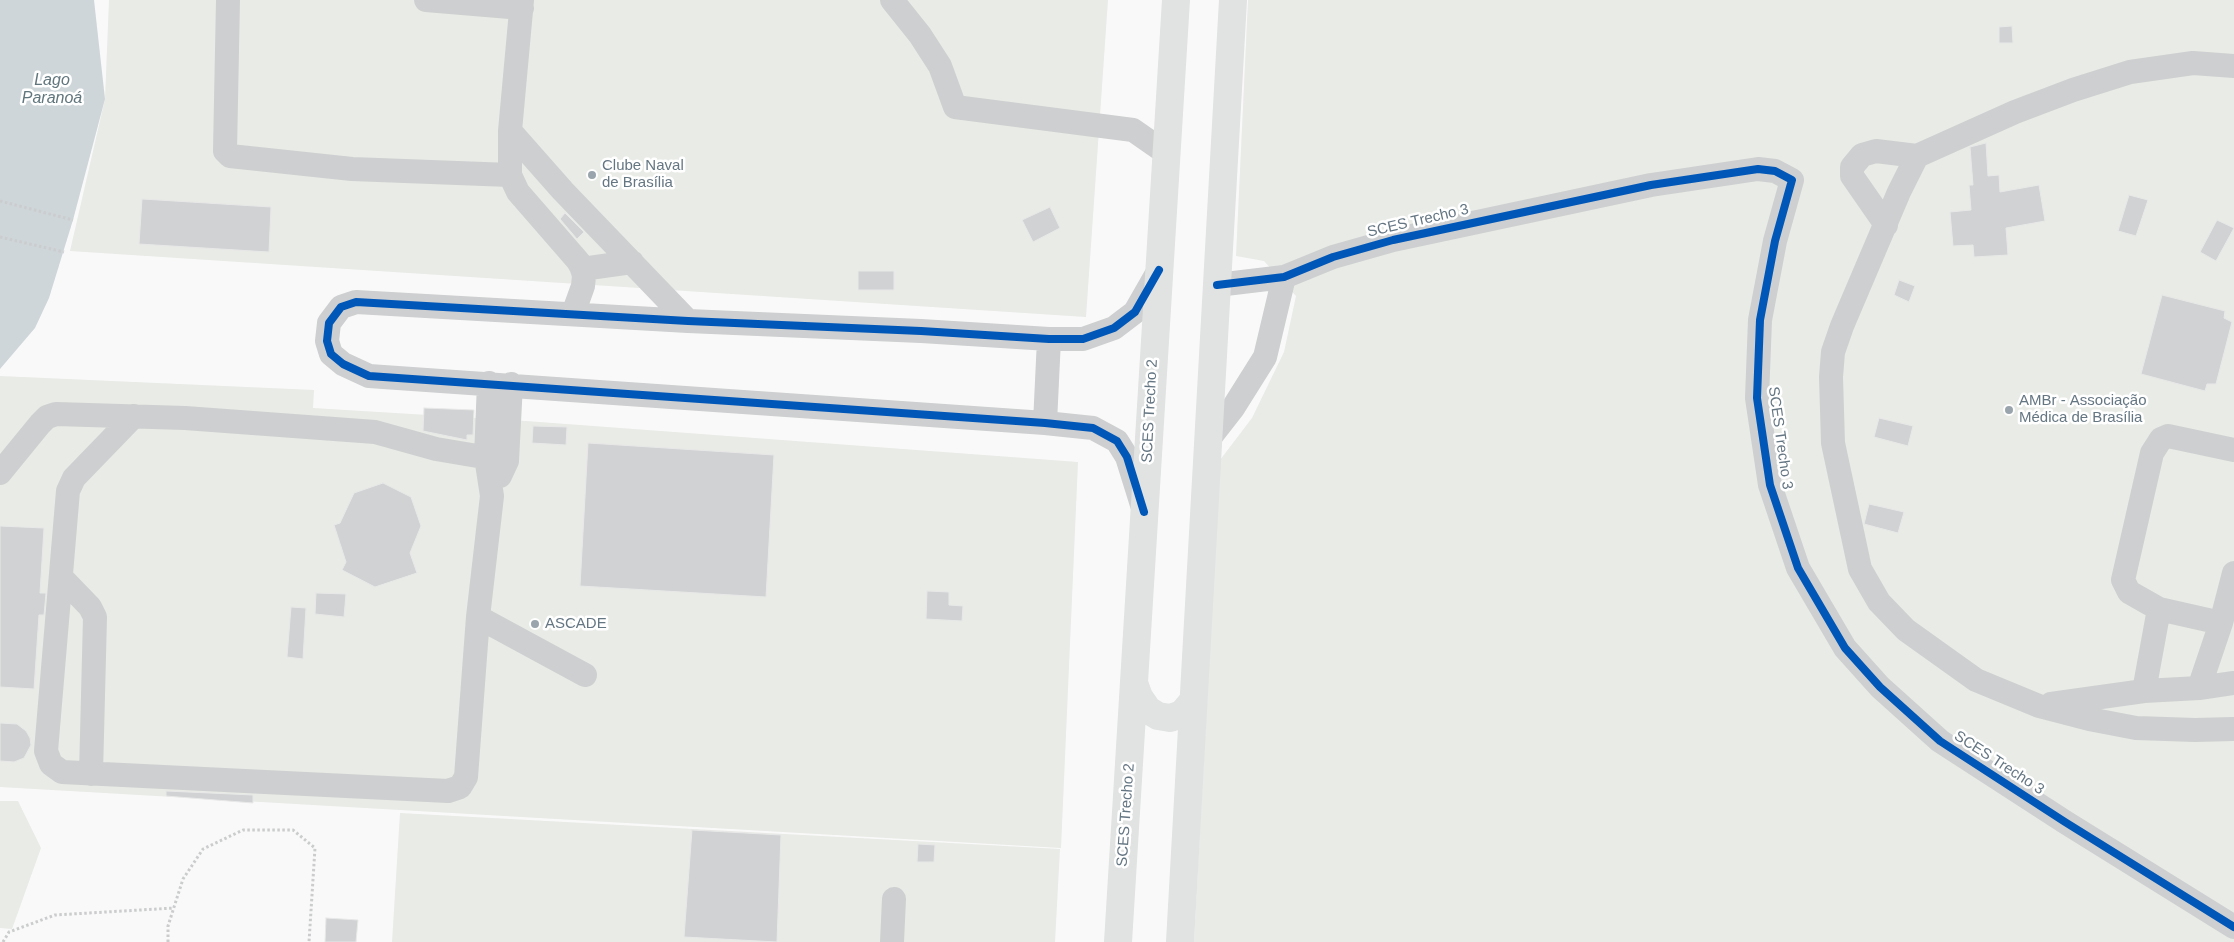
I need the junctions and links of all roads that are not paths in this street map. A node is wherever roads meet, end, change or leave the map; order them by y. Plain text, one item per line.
1 (228, 0) edge
2 (426, 0) edge
3 (892, 0) edge
4 (1176, 0) edge
5 (1233, 0) edge
6 (522, 4) edge
7 (2234, 66) edge
8 (1168, 115) junction
9 (1133, 130) junction
10 (510, 131) junction
11 (1166, 153) junction
12 (1917, 156) junction
13 (510, 175) junction
14 (563, 191) junction
15 (539, 216) junction
16 (1886, 225) junction
17 (632, 262) junction
18 (582, 269) junction
19 (1158, 270) junction
20 (1284, 277) junction
21 (1217, 285) junction
22 (573, 314) junction
23 (688, 321) junction
24 (1049, 339) junction
25 (500, 384) junction
26 (134, 416) junction
27 (1045, 423) junction
28 (1208, 440) junction
29 (2234, 450) edge
30 (496, 459) junction
31 (0, 474) edge
32 (1144, 512) junction
33 (2234, 573) edge
34 (61, 577) junction
35 (2159, 610) junction
36 (478, 617) junction
37 (2221, 623) junction
38 (585, 675) dead end
39 (2232, 681) edge
40 (1134, 683) junction
41 (2199, 688) junction
42 (2144, 691) junction
43 (1193, 701) junction
44 (2039, 706) junction
45 (2234, 729) edge
46 (91, 774) junction
47 (894, 900) dead end
48 (2234, 927) edge
49 (892, 942) edge
50 (1118, 942) edge
51 (1180, 942) edge

1 - 13 street
2 - 6 street
3 - 9 street
4 - 8 main road, SCES Trecho 2
5 - 21 main road
6 - 10 street
7 - 12 street
8 - 9 street
8 - 11 main road, SCES Trecho 2
9 - 11 street
10 - 13 street
10 - 14 street
11 - 19 main road, SCES Trecho 2
12 - 16 street
12 - 16 street
13 - 15 street
14 - 15 street
14 - 17 street
15 - 18 street
16 - 44 street
17 - 18 street
17 - 23 street
18 - 22 street
19 - 24 street
19 - 32 main road, SCES Trecho 2
20 - 21 street, SCES Trecho 3
20 - 28 street
20 - 48 street, SCES Trecho 3
21 - 28 main road
22 - 23 street
22 - 25 street
23 - 24 street
24 - 27 street
25 - 27 street
25 - 30 street
26 - 30 street
26 - 31 street
26 - 34 street
27 - 32 street
28 - 43 main road
29 - 35 street
30 - 36 street
32 - 40 main road, SCES Trecho 2
33 - 37 street
34 - 46 street
34 - 46 street
35 - 37 street
35 - 42 street
36 - 38 street
36 - 46 street
37 - 41 street
39 - 41 street
40 - 43 main road
40 - 50 main road, SCES Trecho 2
41 - 42 street
42 - 44 street
43 - 51 main road
44 - 45 street
47 - 49 street

